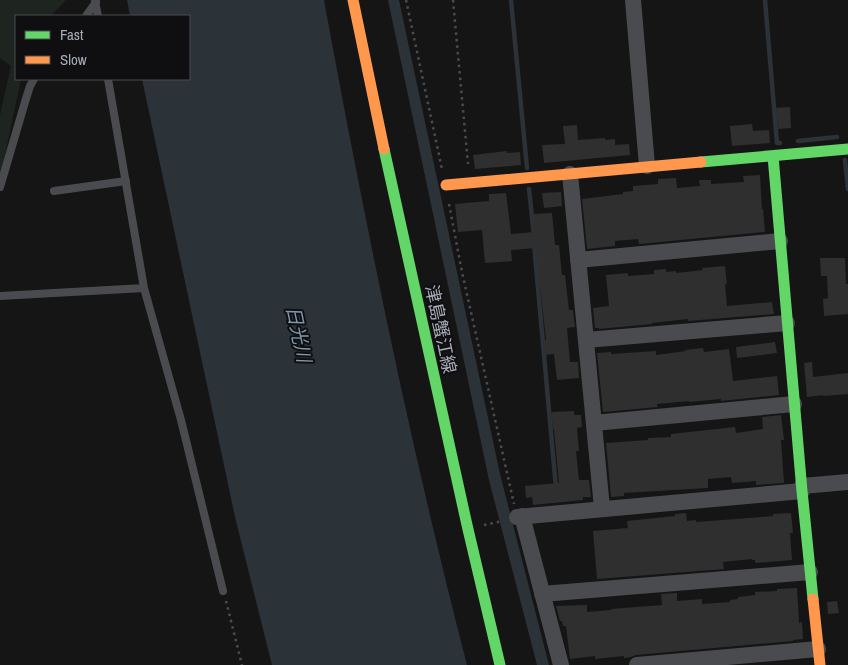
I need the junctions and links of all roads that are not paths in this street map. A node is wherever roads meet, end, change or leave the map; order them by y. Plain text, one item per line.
1 (353, 0) edge
2 (633, 0) edge
3 (95, 1) edge
4 (87, 15) edge
5 (98, 15) edge
6 (33, 80) edge
7 (108, 80) edge
8 (848, 149) edge
9 (773, 156) junction
10 (647, 166) junction
11 (570, 174) junction
12 (126, 181) junction
13 (446, 185) road end
14 (0, 187) edge
15 (54, 191) dead end
16 (780, 241) junction
17 (578, 260) junction
18 (144, 288) junction
19 (0, 296) edge
20 (787, 323) junction
21 (586, 340) junction
22 (794, 404) junction
23 (594, 423) junction
24 (848, 482) edge
25 (802, 489) junction
26 (602, 508) junction
27 (810, 572) junction
28 (223, 591) road end
29 (542, 594) junction
30 (819, 657) edge
31 (500, 665) edge
32 (561, 665) edge
33 (637, 665) edge

1 - 31 street, 津島蟹江線
2 - 10 street
3 - 4 lane
3 - 5 lane
6 - 14 lane
7 - 12 lane
8 - 9 street
9 - 10 street
9 - 16 street
10 - 11 street
11 - 13 street
11 - 17 street
12 - 15 lane
12 - 18 lane
16 - 17 street
16 - 20 street
17 - 21 street
18 - 19 lane
18 - 28 lane
20 - 21 street
20 - 22 street
21 - 23 street
22 - 23 street
22 - 25 street
23 - 26 street
24 - 25 street
25 - 26 street
25 - 27 street
26 - 29 street
27 - 29 street
27 - 30 street
29 - 32 street
30 - 33 street

